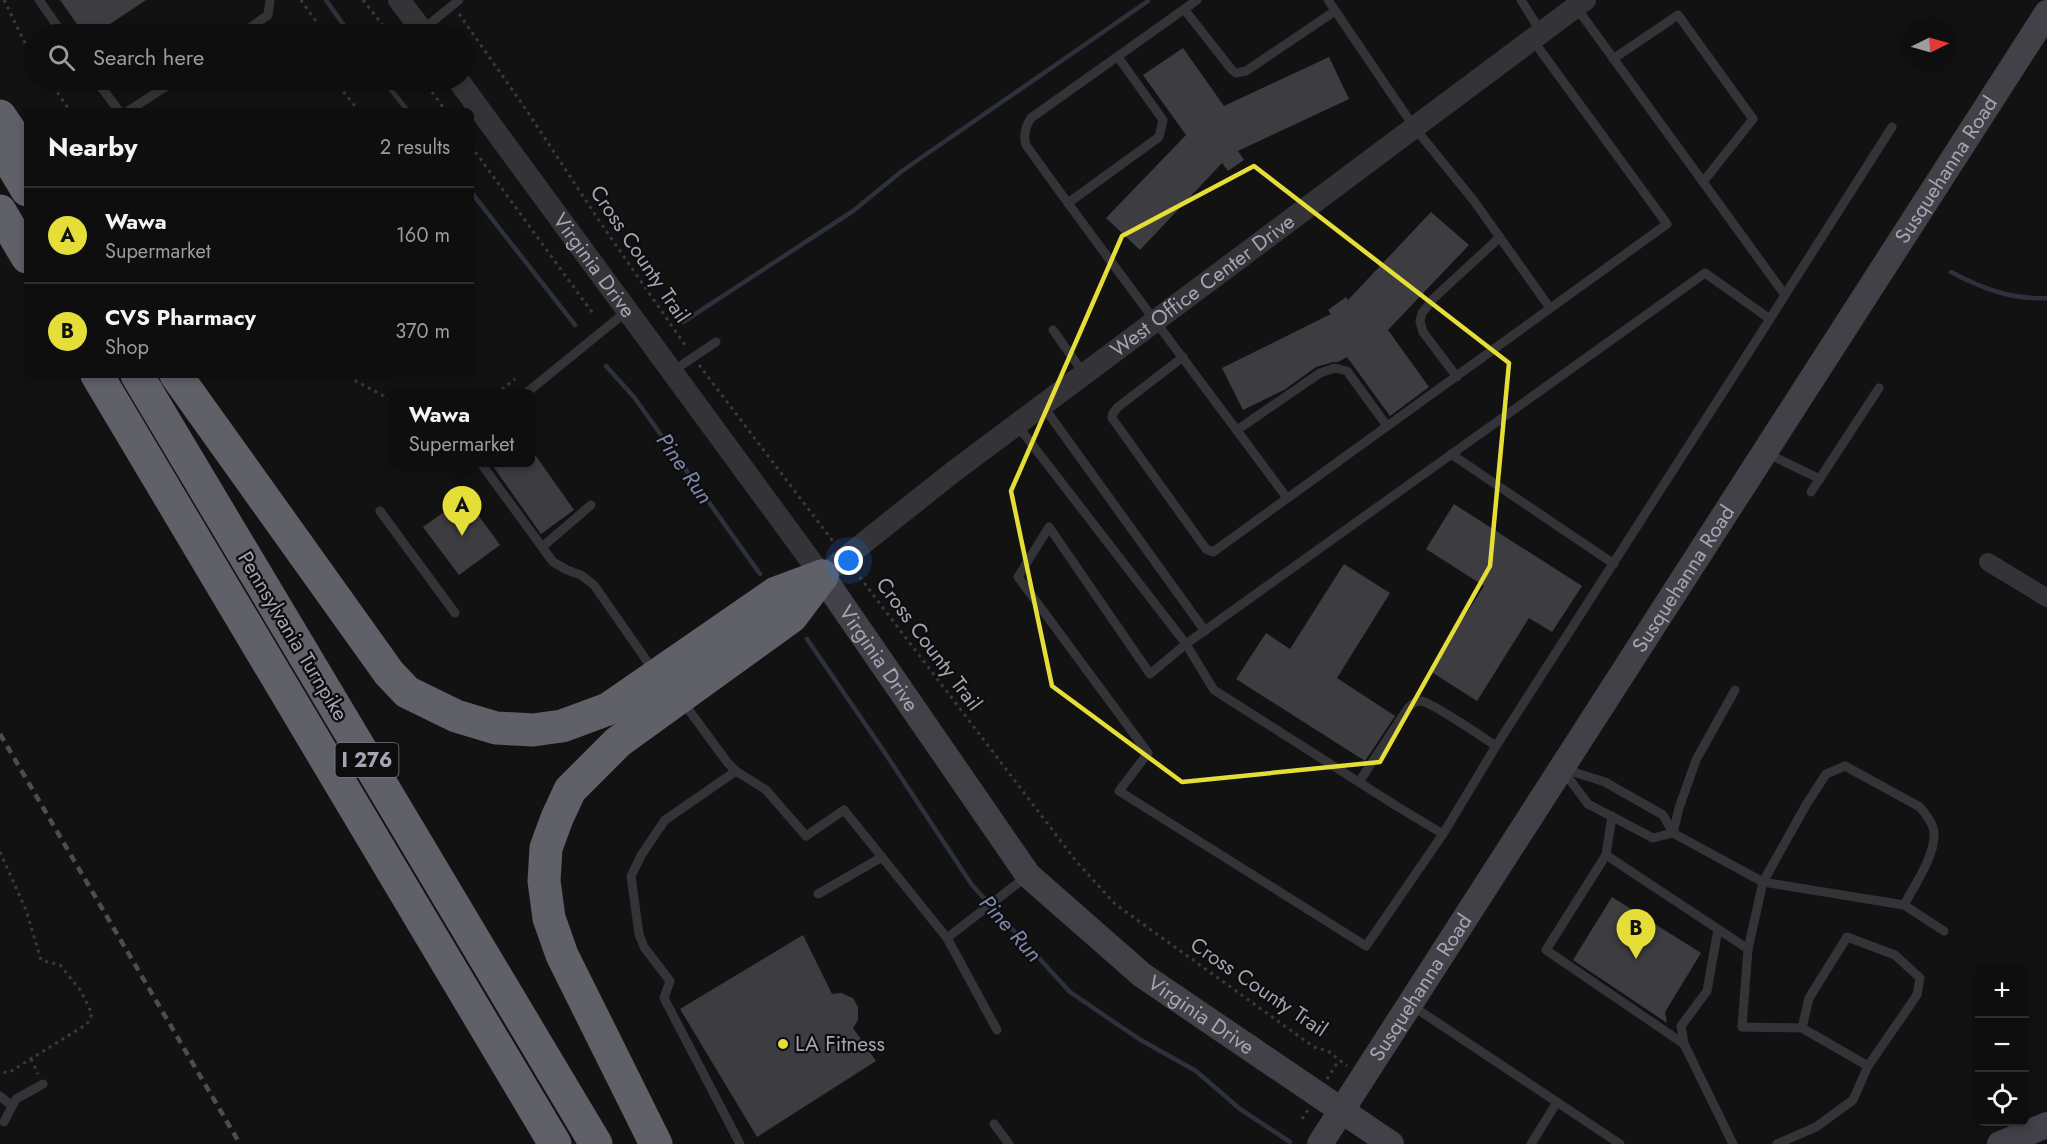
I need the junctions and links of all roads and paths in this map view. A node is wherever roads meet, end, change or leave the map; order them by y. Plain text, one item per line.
1 (4, 0) edge
2 (39, 0) edge
3 (270, 0) edge
4 (301, 0) edge
5 (363, 0) edge
6 (399, 0) edge
7 (1197, 0) edge
8 (1328, 0) edge
9 (1521, 0) edge
10 (456, 2) edge
11 (1580, 3) edge
12 (1184, 9) junction
13 (1335, 11) junction
14 (2047, 13) edge
15 (56, 24) edge
16 (255, 24) edge
17 (318, 24) edge
18 (382, 24) edge
19 (417, 24) edge
20 (432, 24) edge
21 (470, 24) edge
22 (474, 30) edge
23 (1537, 36) junction
24 (24, 41) edge
25 (1118, 57) junction
26 (1613, 59) junction
27 (56, 90) edge
28 (103, 90) edge
29 (161, 90) edge
30 (342, 90) edge
31 (430, 90) edge
32 (465, 90) edge
33 (68, 108) edge
34 (117, 108) edge
35 (133, 108) edge
36 (357, 108) edge
37 (444, 108) edge
38 (0, 116) edge
39 (1892, 127) dead end
40 (1414, 128) junction
41 (0, 145) edge
42 (474, 150) edge
43 (24, 152) edge
44 (1703, 182) junction
45 (24, 185) edge
46 (1068, 203) junction
47 (0, 211) edge
48 (1500, 237) junction
49 (24, 252) edge
50 (1785, 295) junction
51 (1550, 308) junction
52 (627, 311) junction
53 (594, 315) dead end
54 (1770, 320) junction
55 (1155, 321) junction
56 (1053, 330) dead end
57 (716, 342) dead end
58 (693, 357) junction
59 (1183, 357) junction
60 (672, 372) junction
61 (1084, 374) junction
62 (1457, 377) junction
63 (100, 378) edge
64 (139, 378) edge
65 (178, 378) edge
66 (352, 378) edge
67 (515, 379) dead end
68 (1879, 388) dead end
69 (501, 389) edge
70 (530, 389) edge
71 (388, 398) edge
72 (1042, 405) junction
73 (1017, 424) junction
74 (1387, 426) junction
75 (1237, 430) junction
76 (1764, 452) junction
77 (1451, 454) junction
78 (484, 467) edge
79 (1820, 479) junction
80 (1811, 492) dead end
81 (1287, 498) junction
82 (591, 505) dead end
83 (380, 511) dead end
84 (542, 547) junction
85 (1988, 562) dead end
86 (1614, 564) junction
87 (834, 568) junction
88 (2047, 598) edge
89 (455, 613) dead end
90 (1205, 631) junction
91 (1186, 644) junction
92 (669, 686) junction
93 (1735, 690) dead end
94 (1496, 746) junction
95 (1561, 768) junction
96 (736, 771) junction
97 (1359, 782) junction
98 (1612, 816) junction
99 (1673, 833) junction
100 (1443, 834) junction
101 (0, 852) edge
102 (1606, 855) junction
103 (882, 857) junction
104 (1028, 875) junction
105 (1763, 882) junction
106 (818, 894) dead end
107 (1904, 905) junction
108 (1718, 929) junction
109 (1944, 931) dead end
110 (947, 938) junction
111 (1748, 949) junction
112 (1409, 1003) junction
113 (1802, 1028) junction
114 (998, 1030) dead end
115 (1684, 1044) junction
116 (31, 1059) junction
117 (1868, 1066) junction
118 (0, 1071) edge
119 (1362, 1078) junction
120 (43, 1084) joint
121 (0, 1096) edge
122 (1557, 1102) junction
123 (12, 1106) junction
124 (1340, 1111) junction
125 (4, 1122) dead end
126 (994, 1124) dead end
127 (2047, 1125) edge
128 (555, 1144) edge
129 (596, 1144) edge
130 (656, 1144) edge
131 (740, 1144) edge
132 (1009, 1144) edge
133 (1320, 1144) edge
134 (1391, 1144) edge
135 (1531, 1144) edge
136 (1620, 1144) edge
137 (1733, 1144) edge
138 (1777, 1144) edge
139 (2000, 1144) edge

1 - 24 path
2 - 15 lane
3 - 16 lane
4 - 17 path
5 - 18 path
6 - 19 street
7 - 12 lane
8 - 13 lane
9 - 23 lane
10 - 20 lane
10 - 21 path, Cross County Trail
11 - 23 street, West Office Center Drive
11 - 26 lane
12 - 13 lane
12 - 25 lane
13 - 40 lane
14 - 76 main road, Susquehanna Road
22 - 58 path, Cross County Trail
23 - 40 street, West Office Center Drive
23 - 51 lane
25 - 46 lane
25 - 46 lane
26 - 44 lane
26 - 44 lane
27 - 33 path
28 - 34 lane
29 - 35 lane
30 - 36 path
31 - 37 path
32 - 52 street, Virginia Drive
38 - 43 highway
39 - 50 lane
40 - 48 lane
40 - 55 street, West Office Center Drive
41 - 45 highway
42 - 53 path
44 - 50 lane
46 - 55 lane
47 - 49 highway
48 - 51 lane
48 - 62 lane
50 - 54 lane
51 - 62 lane
52 - 60 street, Virginia Drive
52 - 70 lane
54 - 77 lane
54 - 86 lane
55 - 59 lane
55 - 61 street, West Office Center Drive
56 - 61 lane
57 - 58 lane
58 - 60 lane
58 - 87 path, Cross County Trail
59 - 75 lane
59 - 81 lane
60 - 87 street, Virginia Drive
61 - 72 street, West Office Center Drive
62 - 74 lane
63 - 128 highway, Pennsylvania Turnpike / I 276
64 - 129 highway, Pennsylvania Turnpike / I 276
65 - 92 highway
66 - 71 path
67 - 69 path
68 - 79 lane
72 - 73 street, West Office Center Drive
72 - 90 lane
73 - 87 street, West Office Center Drive
73 - 91 lane
74 - 75 lane
74 - 81 lane
75 - 81 lane
76 - 79 lane
76 - 95 main road, Susquehanna Road
77 - 86 lane
77 - 90 lane
78 - 84 lane
79 - 80 lane
82 - 84 lane
83 - 89 lane
84 - 92 lane
85 - 88 street
86 - 94 lane
87 - 92 highway
87 - 104 main road, Virginia Drive
87 - 119 path, Cross County Trail
90 - 91 lane
91 - 97 lane
91 - 100 lane
92 - 96 lane
92 - 130 highway
93 - 99 lane
94 - 97 lane
94 - 100 lane
95 - 98 lane
95 - 99 lane
95 - 112 main road, Susquehanna Road
96 - 103 lane
96 - 131 lane
97 - 100 lane
98 - 99 lane
98 - 102 lane
99 - 105 lane
101 - 116 path
102 - 108 lane
102 - 115 lane
103 - 106 lane
103 - 110 lane
104 - 110 lane
104 - 124 main road, Virginia Drive
105 - 107 lane
105 - 107 lane
105 - 111 lane
107 - 109 lane
108 - 111 lane
108 - 115 lane
110 - 114 lane
111 - 113 lane
112 - 119 main road, Susquehanna Road
112 - 122 lane
113 - 117 lane
113 - 117 lane
115 - 137 lane
116 - 118 path
116 - 120 path
117 - 138 lane
119 - 124 main road, Susquehanna Road
120 - 123 lane
121 - 123 lane
122 - 135 lane
122 - 136 lane
123 - 125 lane
124 - 133 main road, Susquehanna Road
124 - 134 main road, Virginia Drive
126 - 132 lane
127 - 139 main road

